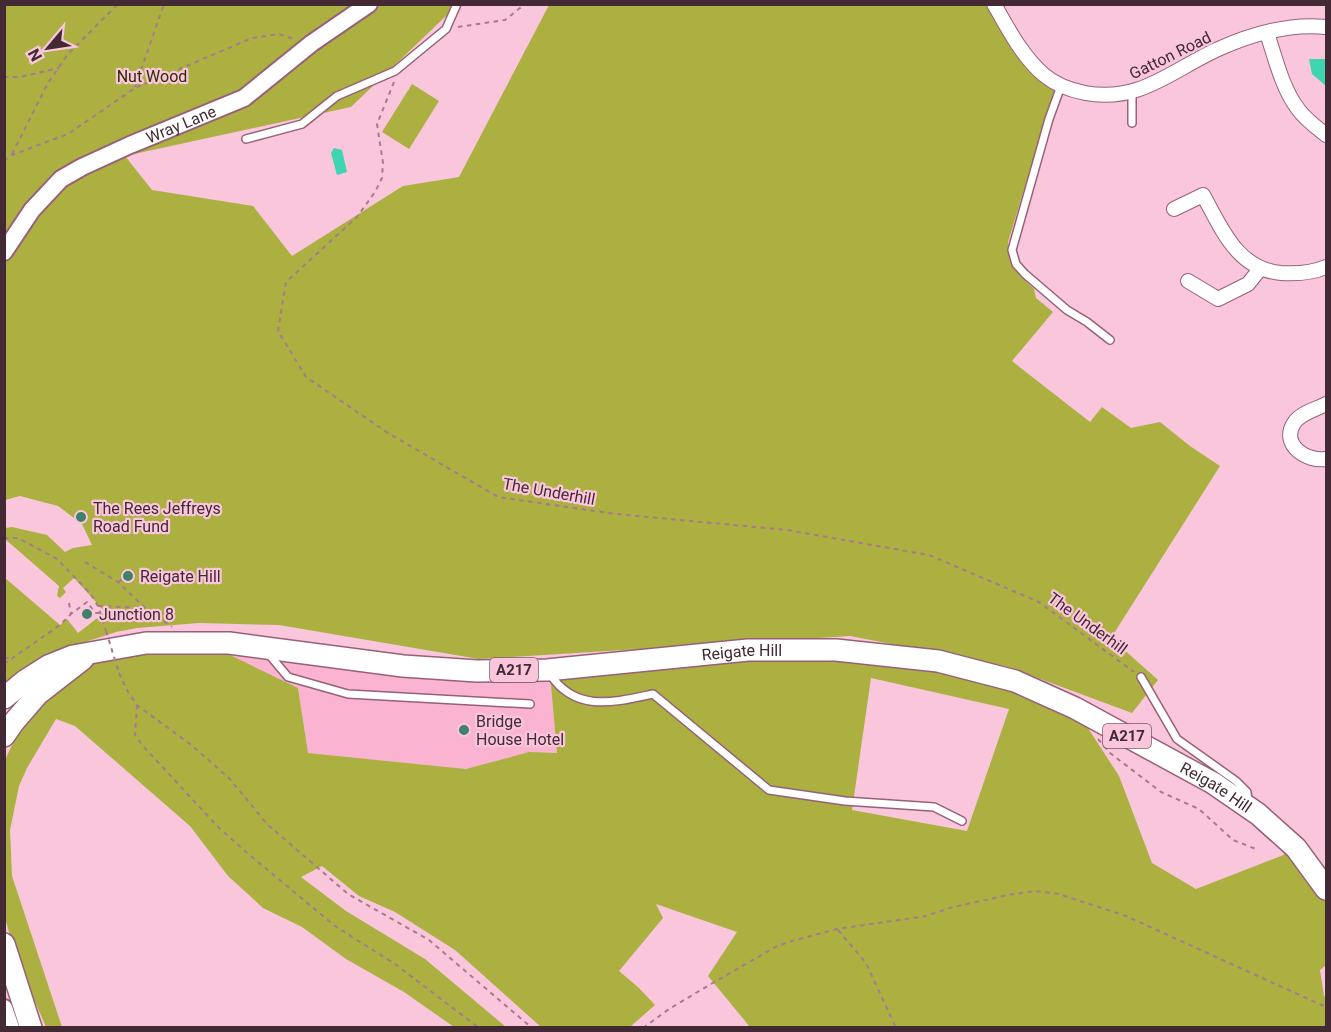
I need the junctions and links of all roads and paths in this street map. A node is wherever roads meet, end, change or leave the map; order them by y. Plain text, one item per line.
1 (118, 4) edge
2 (164, 4) edge
3 (369, 4) edge
4 (457, 4) edge
5 (525, 4) edge
6 (994, 4) edge
7 (1326, 27) edge
8 (446, 29) junction
9 (1267, 33) junction
10 (312, 43) junction
11 (59, 68) junction
12 (395, 71) junction
13 (4, 77) edge
14 (1061, 86) junction
15 (135, 88) junction
16 (1132, 92) junction
17 (1132, 123) dead end
18 (1326, 135) edge
19 (246, 139) dead end
20 (12, 155) junction
21 (4, 159) edge
22 (1174, 209) dead end
23 (4, 252) edge
24 (1326, 267) edge
25 (1260, 269) junction
26 (1188, 281) dead end
27 (1110, 340) dead end
28 (1326, 404) edge
29 (1326, 459) edge
30 (4, 538) edge
31 (85, 562) dead end
32 (125, 578) dead end
33 (118, 582) junction
34 (69, 603) dead end
35 (98, 606) junction
36 (145, 608) junction
37 (100, 613) junction
38 (71, 614) junction
39 (172, 627) dead end
40 (263, 648) junction
41 (90, 653) junction
42 (4, 658) edge
43 (10, 658) junction
44 (4, 664) edge
45 (547, 670) junction
46 (1141, 677) joint
47 (5, 697) edge
48 (530, 704) dead end
49 (137, 705) junction
50 (1097, 720) junction
51 (9, 730) edge
52 (1249, 807) junction
53 (962, 821) dead end
54 (1256, 849) dead end
55 (1326, 890) edge
56 (837, 929) junction
57 (4, 944) edge
58 (4, 988) edge
59 (1326, 1007) edge
60 (4, 1008) edge
61 (11, 1028) edge
62 (17, 1028) edge
63 (31, 1028) edge
64 (479, 1028) edge
65 (532, 1028) edge
66 (644, 1028) edge
67 (896, 1028) edge

1 - 11 path
2 - 15 path
3 - 10 street, Wray Lane
4 - 8 lane
5 - 8 path
6 - 14 street, Gatton Road
7 - 9 street, Gatton Road
8 - 12 lane
9 - 16 street, Gatton Road
9 - 18 street
10 - 15 path
10 - 23 street, Wray Lane
11 - 13 path
11 - 20 path
12 - 19 lane
12 - 46 path, The Underhill
14 - 16 street, Gatton Road
14 - 27 lane
15 - 20 path
16 - 17 lane
20 - 21 path
22 - 25 street
24 - 25 street
25 - 26 street
28 - 29 street
30 - 35 path
31 - 33 path
32 - 33 path
33 - 36 path
34 - 38 path
35 - 36 path
35 - 37 path
36 - 39 path
37 - 38 path
37 - 49 path, bridge
38 - 43 path
40 - 41 main road, Reigate Hill / A217
40 - 45 main road, Reigate Hill / A217
40 - 48 lane
41 - 47 main road, Reigate Hill / A217
41 - 51 main road, Reigate Hill / A217
42 - 43 path
43 - 44 path
45 - 50 main road, Reigate Hill / A217
45 - 53 lane
46 - 52 lane
47 - 51 street
49 - 64 path
49 - 65 path
50 - 52 main road, Reigate Hill / A217
50 - 54 path
52 - 55 main road, Reigate Hill / A217
56 - 59 path
56 - 66 path
56 - 67 path
57 - 63 main road
58 - 62 main road
60 - 61 street

